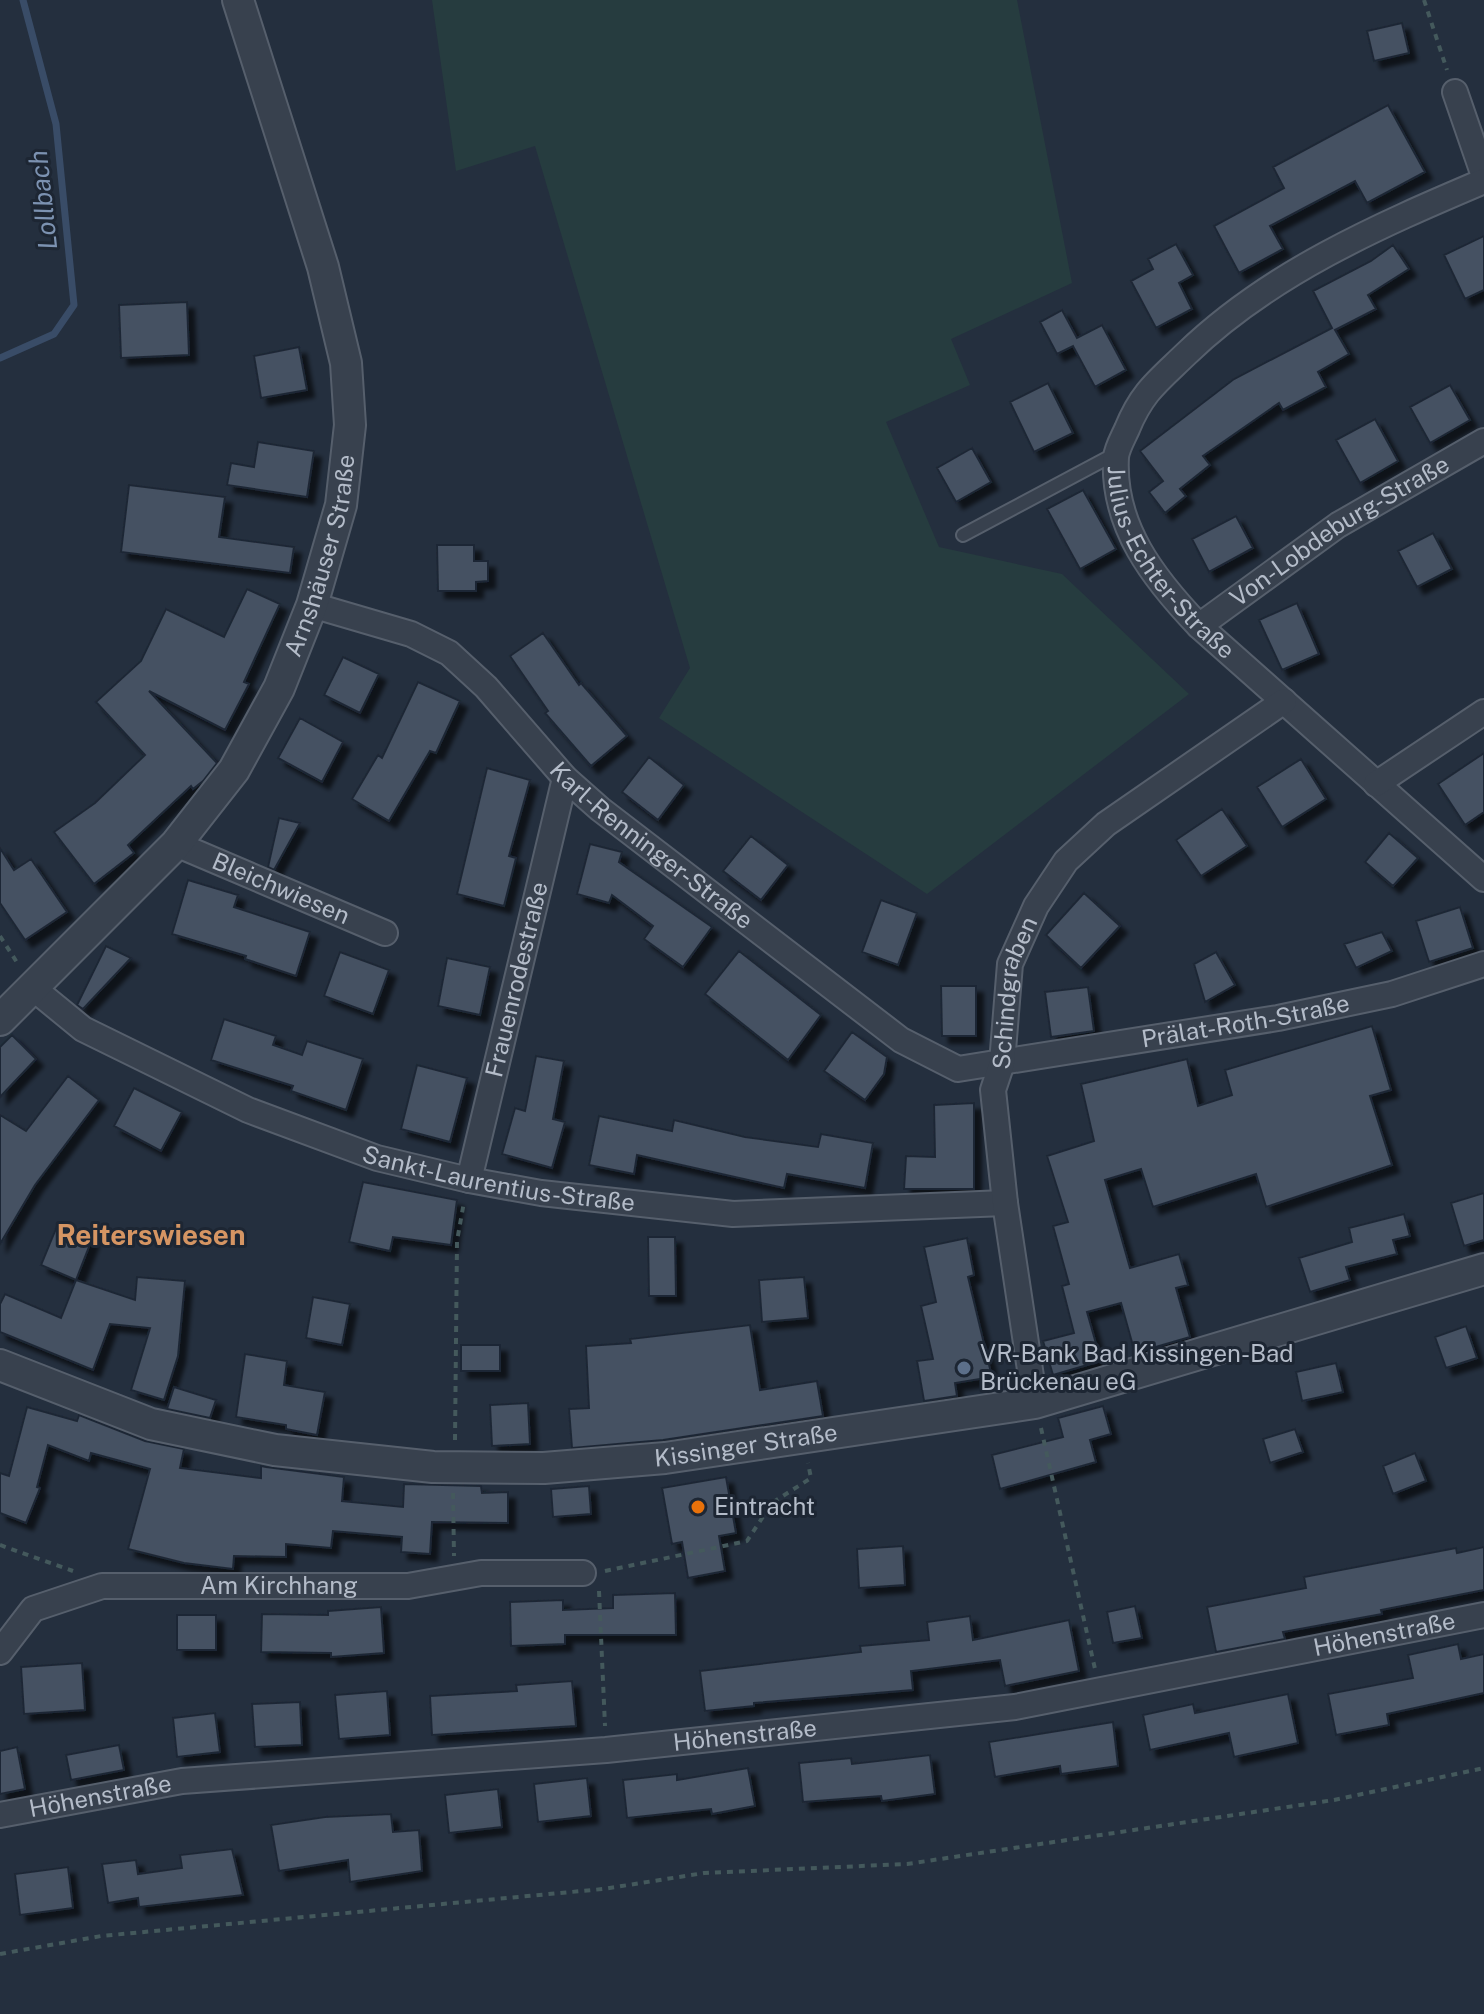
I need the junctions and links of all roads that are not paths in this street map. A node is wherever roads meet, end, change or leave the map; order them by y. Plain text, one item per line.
1 (238, 0) edge
2 (1455, 92) road end
3 (1482, 168) edge
4 (1484, 441) edge
5 (1116, 454) junction
6 (963, 535) dead end
7 (312, 605) junction
8 (1199, 626) junction
9 (1284, 701) junction
10 (1484, 712) edge
11 (565, 778) junction
12 (1376, 784) junction
13 (176, 844) junction
14 (1484, 879) edge
15 (385, 933) dead end
16 (1484, 964) edge
17 (33, 988) junction
18 (0, 1020) edge
19 (1002, 1063) junction
20 (469, 1180) junction
21 (1005, 1203) junction
22 (1484, 1269) edge
23 (0, 1365) edge
24 (1035, 1403) junction
25 (591, 1573) road end
26 (1484, 1615) edge
27 (0, 1652) edge
28 (0, 1815) edge

1 - 7 street, Arnshäuser Straße
2 - 3 street
3 - 5 street, Julius-Echter-Straße
4 - 8 street, Von-Lobdeburg-Straße
5 - 6 lane
5 - 8 street, Julius-Echter-Straße
7 - 11 street, Karl-Renninger-Straße
7 - 13 street, Arnshäuser Straße
8 - 9 street, Julius-Echter-Straße
9 - 12 street, Julius-Echter-Straße
9 - 19 street, Schindgraben
10 - 12 street
11 - 19 street, Karl-Renninger-Straße
11 - 20 street, Frauenrodestraße
12 - 14 street, Julius-Echter-Straße
13 - 15 street, Bleichwiesen
13 - 17 street, Arnshäuser Straße
16 - 19 street, Prälat-Roth-Straße
17 - 18 street, Arnshäuser Straße
17 - 20 street, Sankt-Laurentius-Straße
19 - 21 street, Schindgraben
20 - 21 street, Sankt-Laurentius-Straße
21 - 24 street, Schindgraben
22 - 24 street, Kissinger Straße
23 - 24 street, Kissinger Straße
25 - 27 street, Am Kirchhang
26 - 28 street, Höhenstraße

